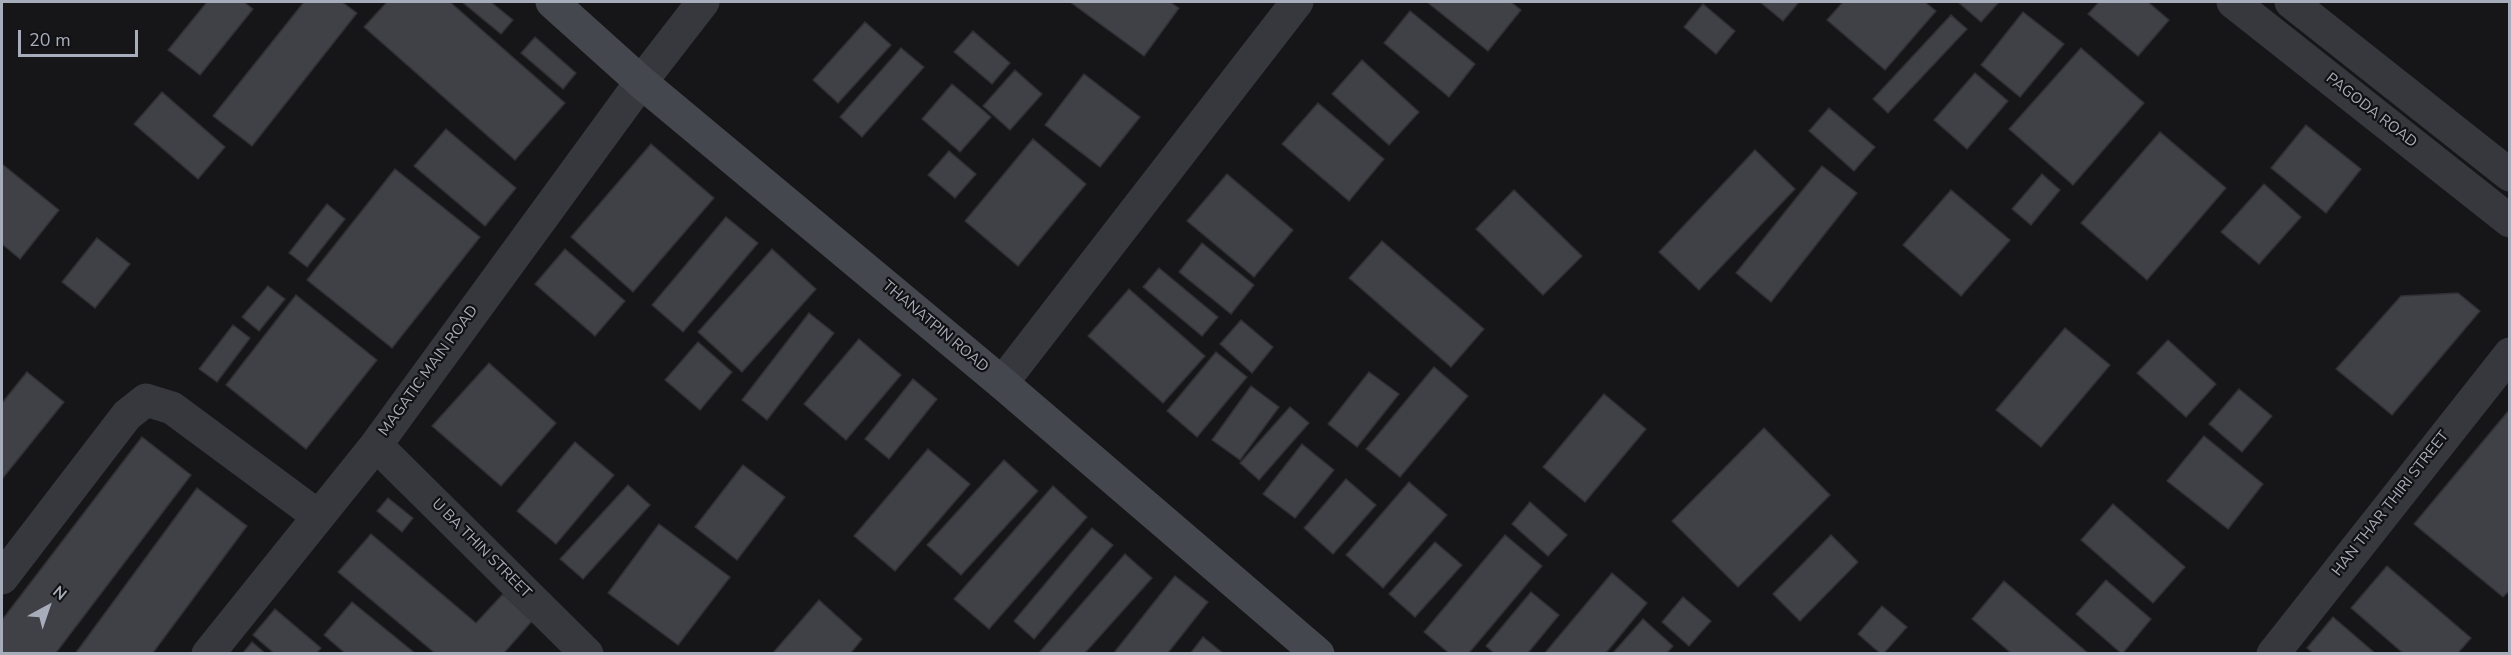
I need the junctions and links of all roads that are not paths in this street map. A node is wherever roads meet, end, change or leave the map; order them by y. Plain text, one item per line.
1 (552, 2) edge
2 (703, 2) edge
3 (1297, 2) edge
4 (2233, 2) edge
5 (2294, 4) edge
6 (2278, 38) junction
7 (641, 82) junction
8 (2510, 175) edge
9 (2510, 221) edge
10 (2510, 354) edge
11 (1002, 383) junction
12 (376, 445) junction
13 (318, 516) junction
14 (2, 578) edge
15 (208, 654) edge
16 (587, 654) edge
17 (1318, 654) edge
18 (2273, 654) edge

1 - 7 main road, THANATPIN ROAD
2 - 7 street, MAGATIC MAIN ROAD
3 - 11 street
4 - 6 street, PAGODA ROAD
5 - 6 street
5 - 8 street
6 - 9 street, PAGODA ROAD
7 - 11 main road, THANATPIN ROAD
7 - 12 street, MAGATIC MAIN ROAD
10 - 18 street, HAN THAR THIRI STREET
11 - 17 main road, THANATPIN ROAD
12 - 13 street, MAGATIC MAIN ROAD
12 - 16 street, U BA THIN STREET
13 - 14 street
13 - 15 street, MAGATIC MAIN ROAD

